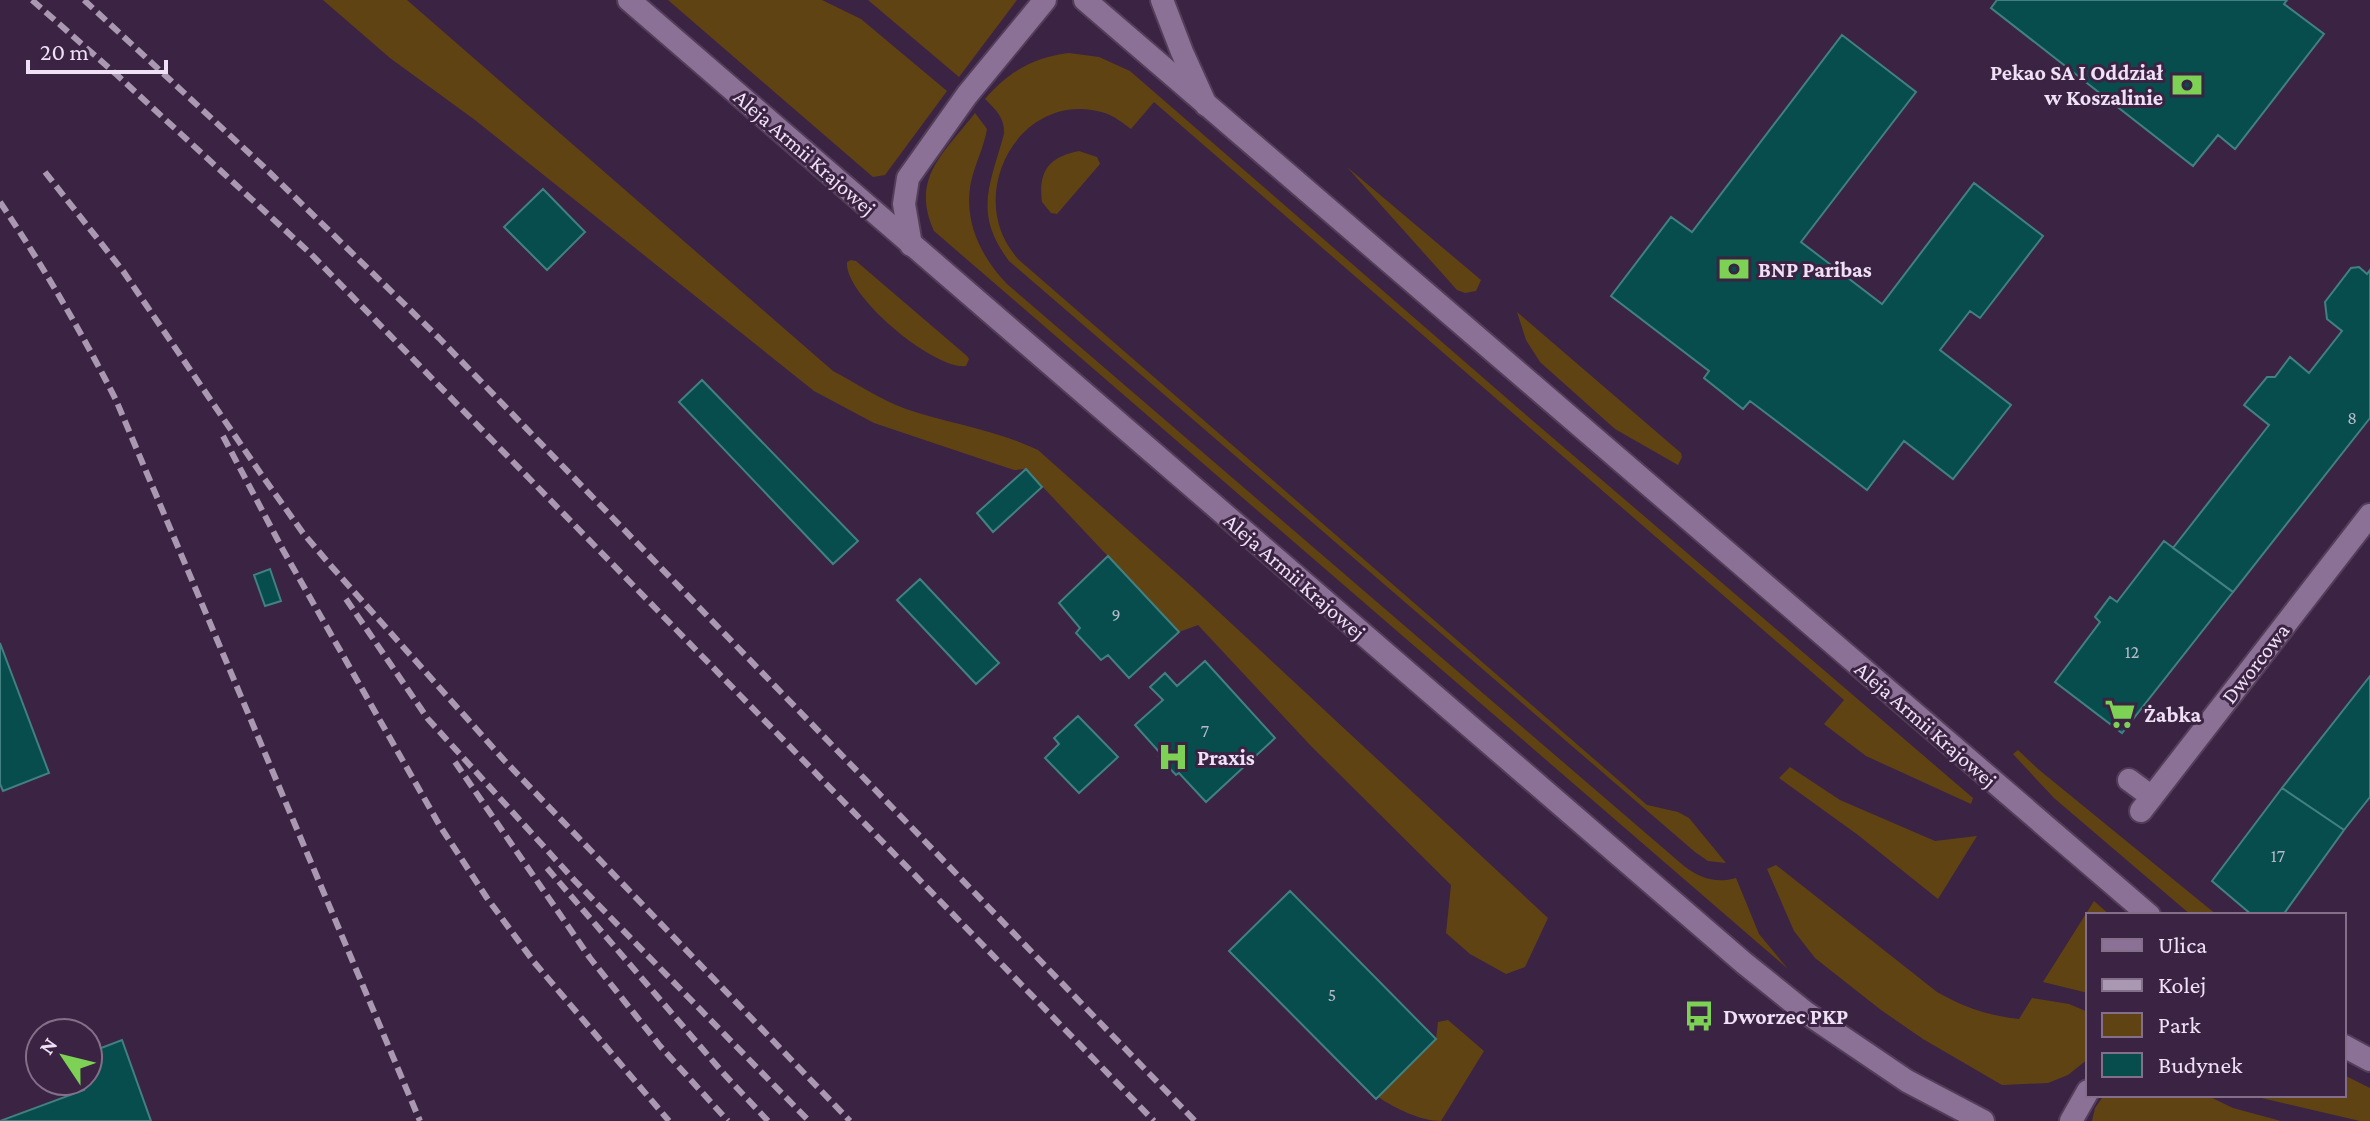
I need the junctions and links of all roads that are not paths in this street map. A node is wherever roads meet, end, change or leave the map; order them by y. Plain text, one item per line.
1 (629, 0) edge
2 (1045, 0) edge
3 (1085, 0) edge
4 (1162, 0) edge
5 (1207, 106) junction
6 (911, 245) junction
7 (2370, 515) edge
8 (2129, 780) dead end
9 (2147, 913) edge
10 (2346, 1047) edge
11 (2370, 1060) edge
12 (2086, 1095) edge
13 (1983, 1121) edge
14 (2071, 1121) edge

1 - 6 street, Aleja Armii Krajowej
2 - 6 street
3 - 5 street, Aleja Armii Krajowej
4 - 5 street
5 - 9 street, Aleja Armii Krajowej
6 - 13 street, Aleja Armii Krajowej
7 - 8 street, Dworcowa
10 - 11 street
12 - 14 street

